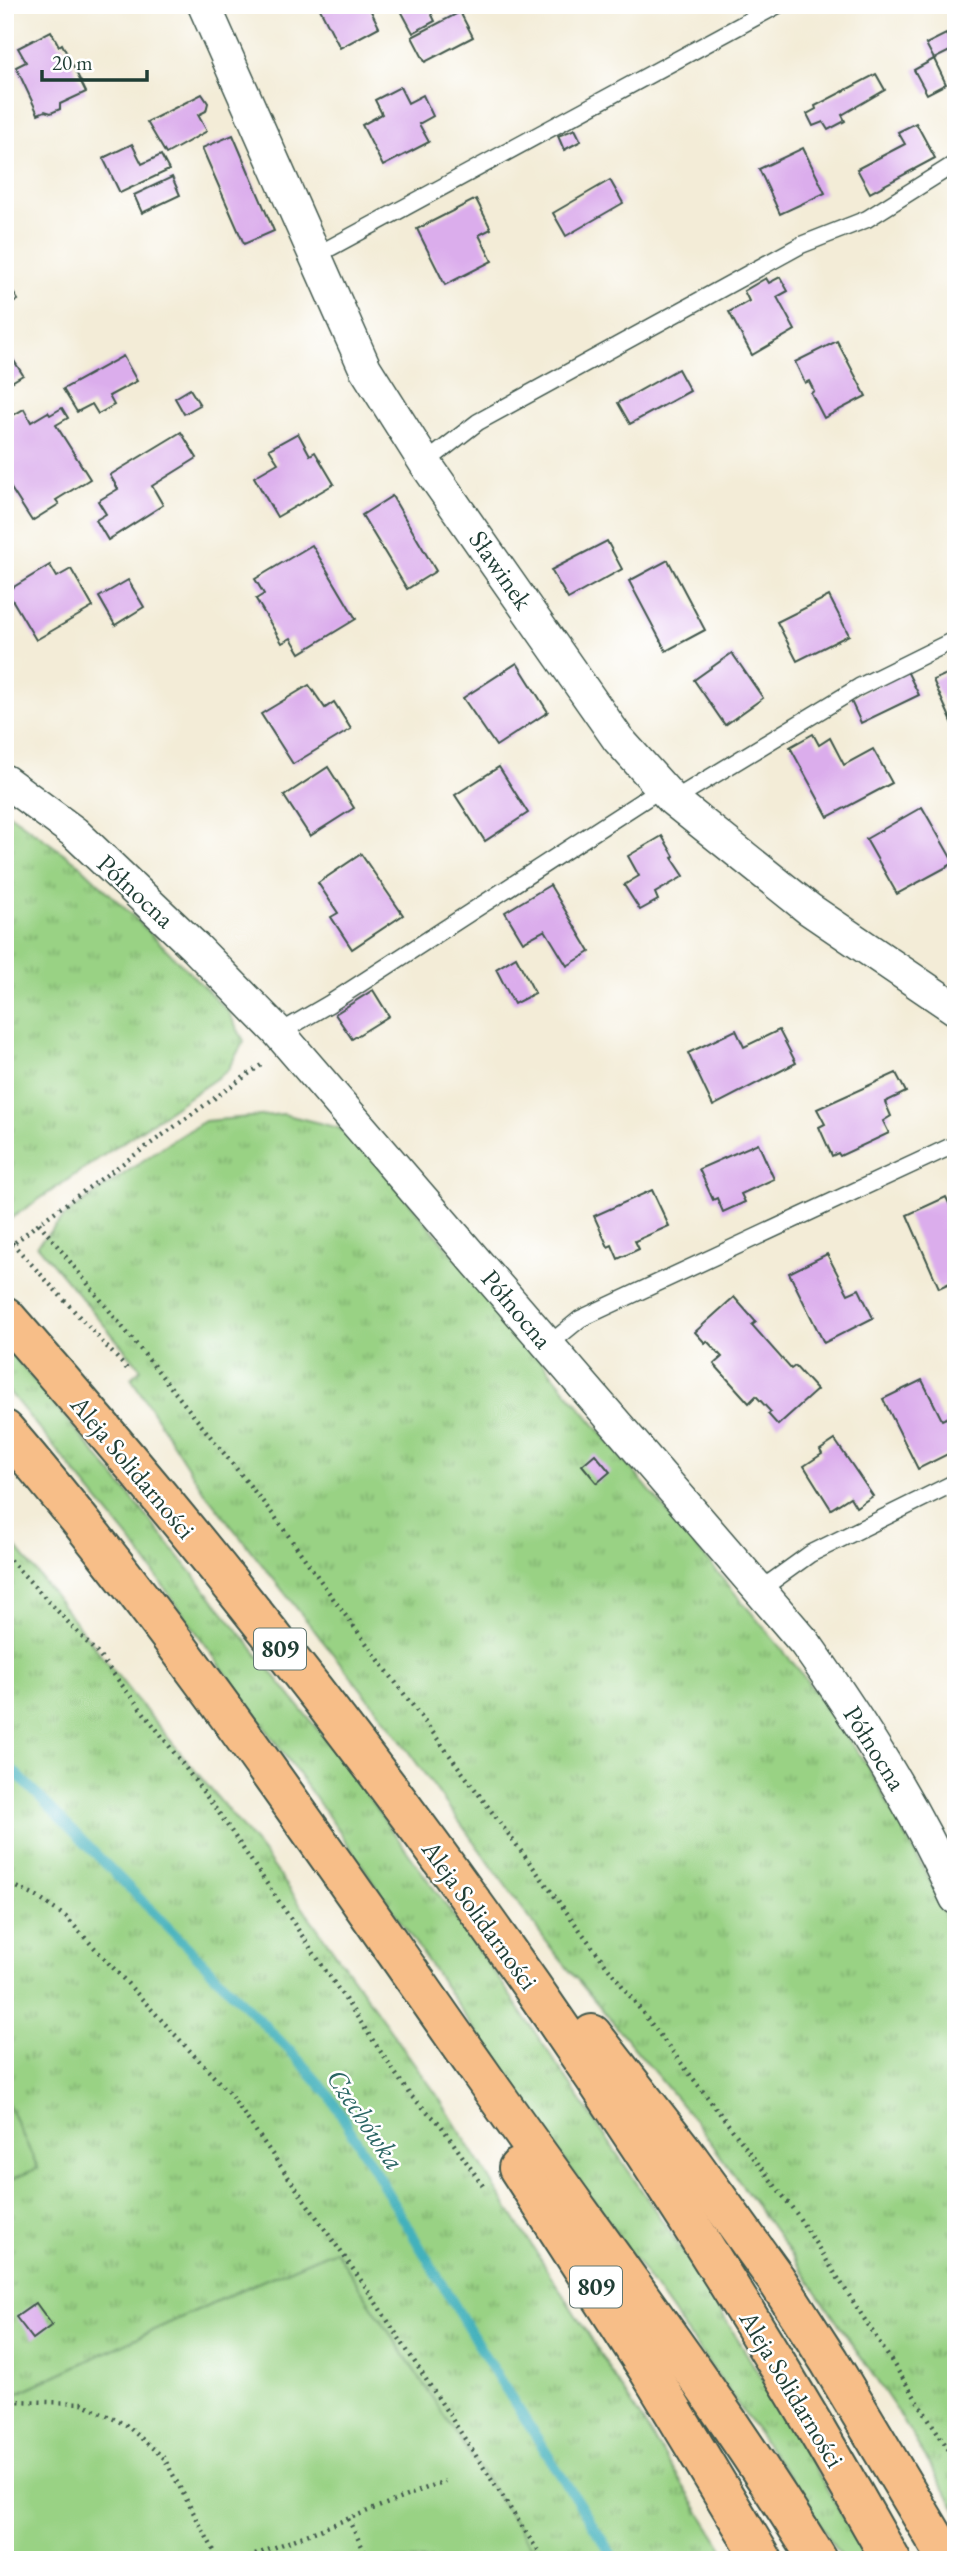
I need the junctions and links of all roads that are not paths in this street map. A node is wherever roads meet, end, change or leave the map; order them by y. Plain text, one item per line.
1 (778, 5) edge
2 (211, 7) edge
3 (956, 163) edge
4 (315, 256) junction
5 (425, 463) junction
6 (956, 639) edge
7 (5, 781) edge
8 (667, 794) junction
9 (956, 1009) edge
10 (284, 1039) junction
11 (956, 1144) edge
12 (5, 1316) edge
13 (547, 1346) junction
14 (5, 1430) edge
15 (956, 1482) edge
16 (760, 1591) junction
17 (956, 1898) edge
18 (498, 1937) junction
19 (436, 2011) junction
20 (762, 2560) edge
21 (818, 2560) edge
22 (891, 2560) edge
23 (948, 2560) edge

1 - 4 lane
2 - 4 street, Sławinek
3 - 5 lane
4 - 5 street, Sławinek
5 - 8 street, Sławinek
6 - 8 lane
7 - 10 street, Północna
8 - 9 street, Sławinek
8 - 10 lane
10 - 13 street, Północna
11 - 13 lane
12 - 18 main road, Aleja Solidarności / 809
13 - 16 street, Północna
14 - 19 main road, 809
15 - 16 lane
16 - 17 street, Północna
18 - 22 main road, Aleja Solidarności
18 - 23 main road, 809
19 - 20 main road, 809
19 - 21 main road

